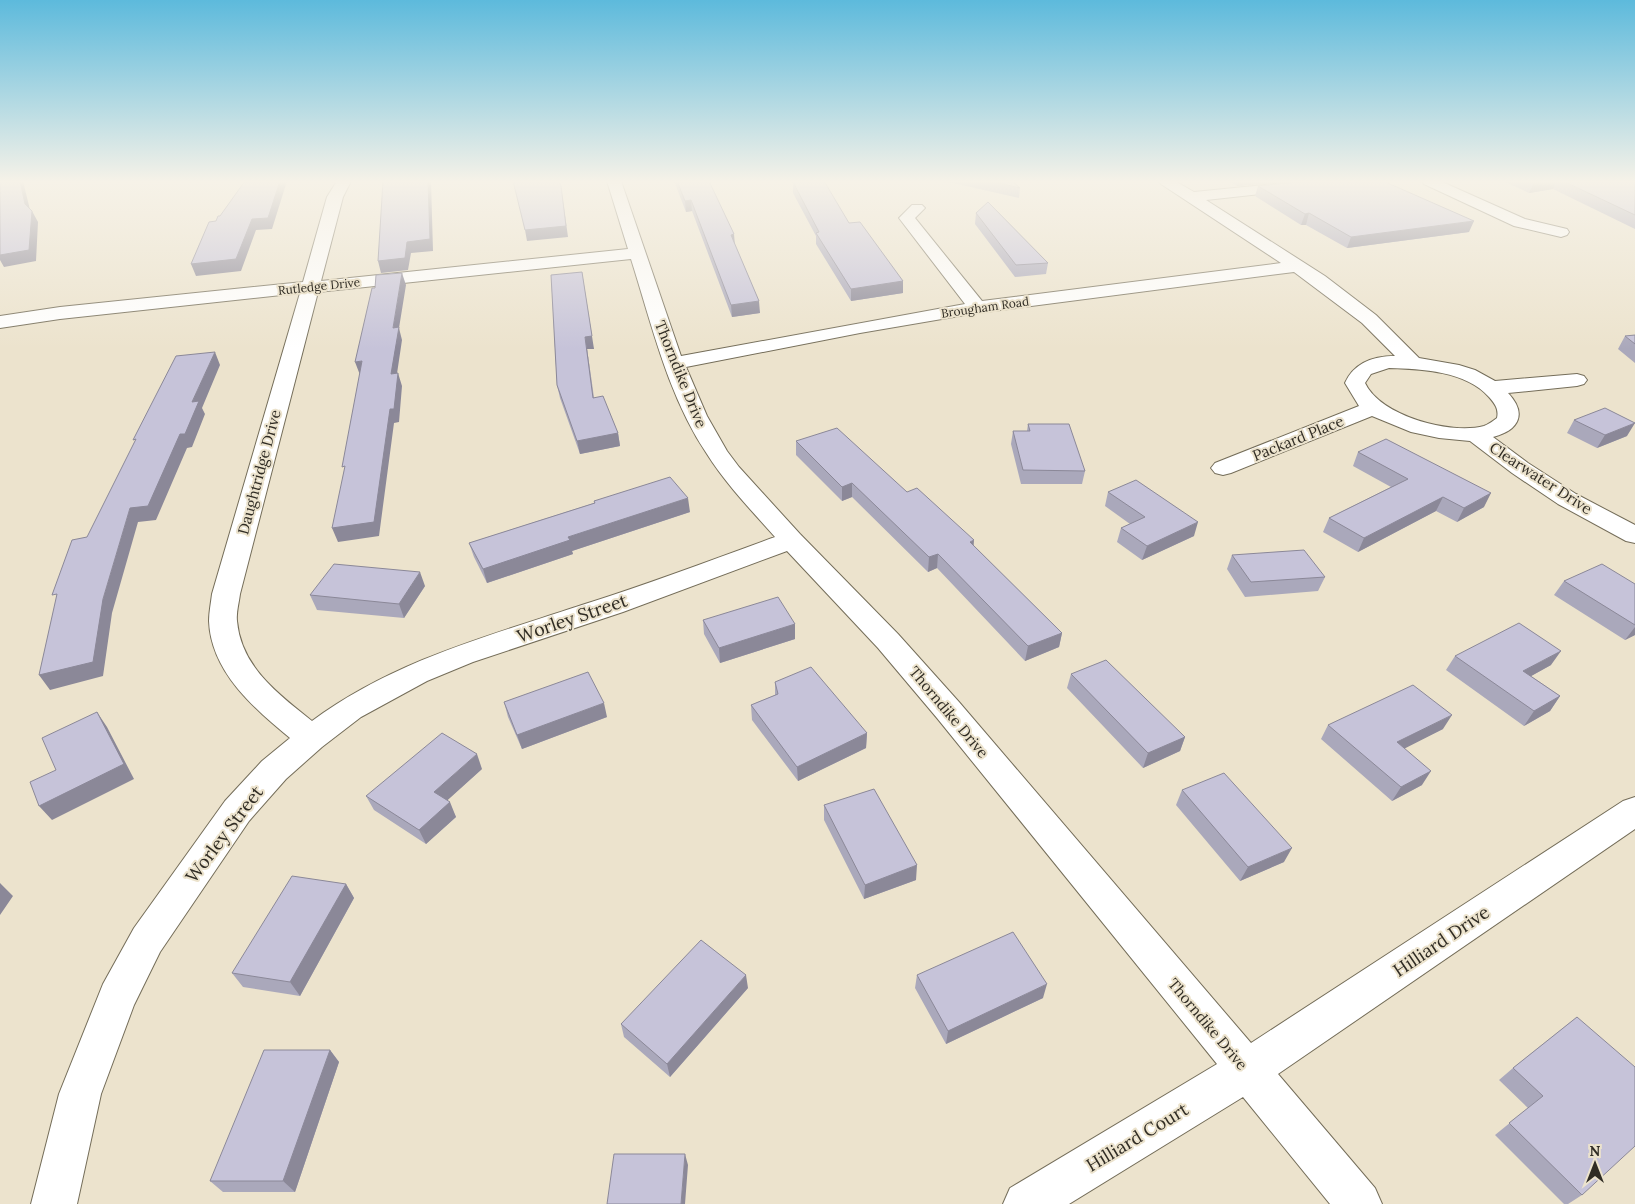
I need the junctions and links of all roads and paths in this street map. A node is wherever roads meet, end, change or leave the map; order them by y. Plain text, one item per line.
1 (324, 237) edge
2 (633, 237) edge
3 (922, 237) edge
4 (1253, 237) edge
5 (638, 253) junction
6 (1298, 266) junction
7 (310, 286) junction
8 (977, 308) junction
9 (0, 322) edge
10 (1412, 362) junction
11 (674, 363) junction
12 (1577, 380) dead end
13 (1491, 388) junction
14 (1373, 408) junction
15 (1474, 434) junction
16 (1224, 468) dead end
17 (1635, 535) edge
18 (791, 540) junction
19 (311, 738) junction
20 (1635, 811) edge
21 (1247, 1070) junction
22 (54, 1204) edge
23 (1026, 1204) edge
24 (1359, 1204) edge

1 - 7 street, Daughtridge Drive
2 - 5 street, Thorndike Drive
3 - 8 street
4 - 6 street
5 - 7 street, Rutledge Drive
5 - 11 street, Thorndike Drive
6 - 8 street, Brougham Road
6 - 10 street
7 - 9 street, Rutledge Drive
7 - 19 street, Daughtridge Drive
8 - 11 street, Brougham Road
10 - 13 street, Clearwater Drive
10 - 14 street, Clearwater Drive
11 - 18 street, Thorndike Drive
12 - 13 street
13 - 15 street, Clearwater Drive
14 - 15 street, Clearwater Drive
14 - 16 street, Packard Place
15 - 17 street, Clearwater Drive
18 - 19 street, Worley Street
18 - 21 street, Thorndike Drive
19 - 22 street, Worley Street
20 - 21 street, Hilliard Drive
21 - 23 street, Hilliard Court
21 - 24 street, Thorndike Drive

